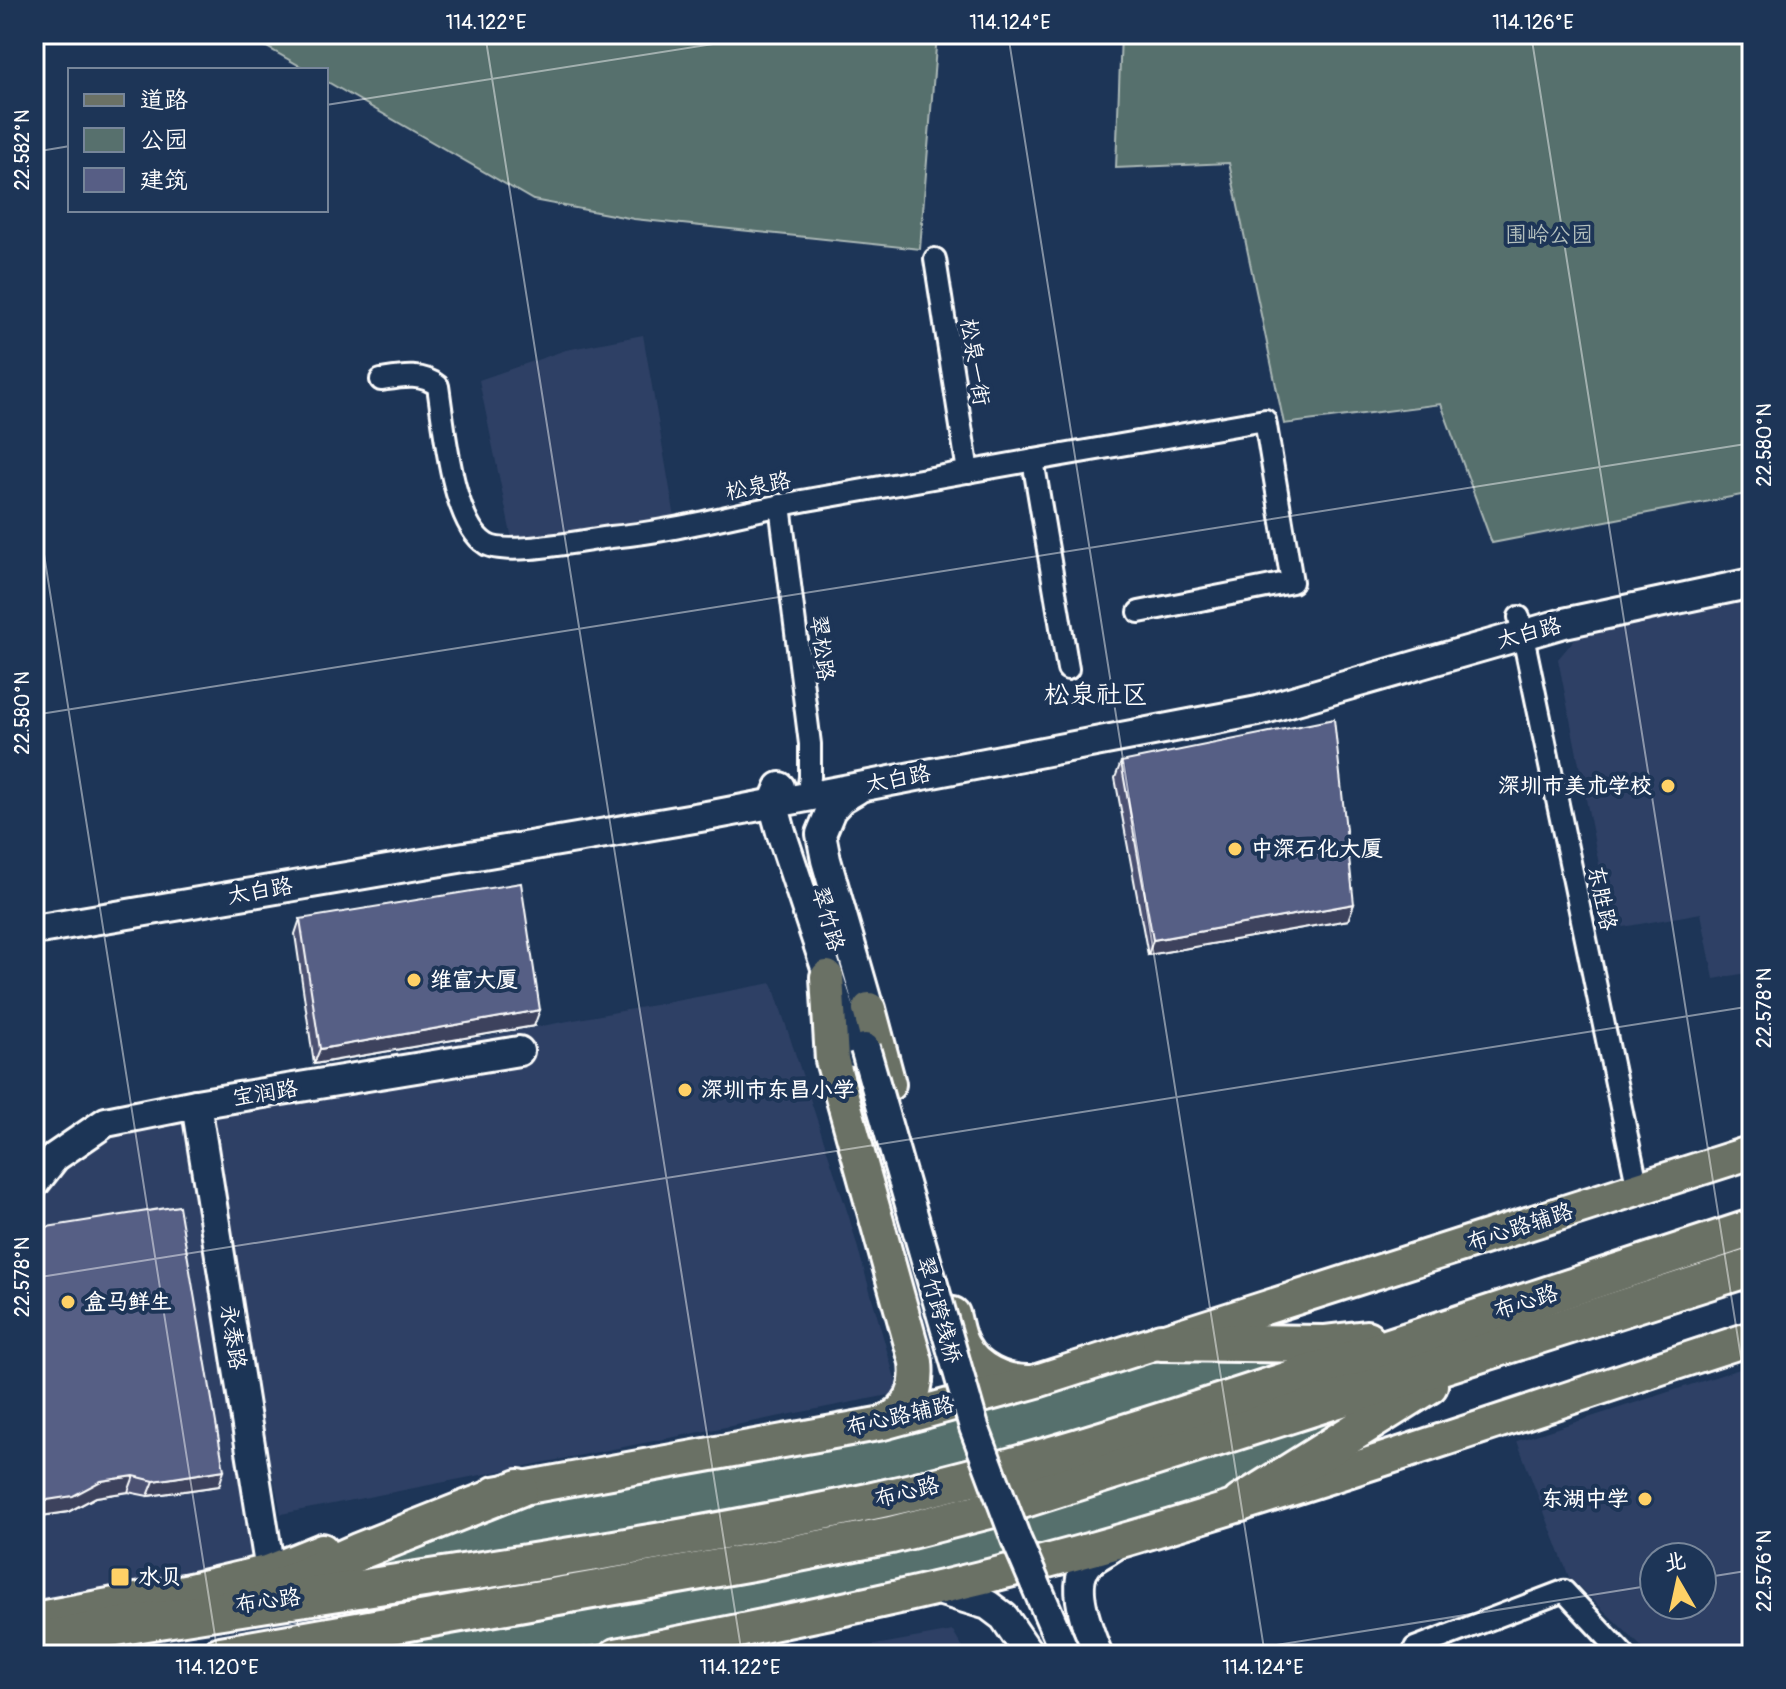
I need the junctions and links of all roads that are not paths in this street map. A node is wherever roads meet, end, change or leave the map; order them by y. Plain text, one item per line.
1 (935, 259) dead end
2 (381, 380) dead end
3 (1033, 460) junction
4 (968, 472) junction
5 (780, 505) junction
6 (1752, 566) edge
7 (1752, 583) edge
8 (1139, 612) dead end
9 (1521, 626) junction
10 (1068, 669) dead end
11 (868, 785) junction
12 (793, 792) junction
13 (34, 910) edge
14 (34, 930) edge
15 (827, 977) junction
16 (869, 1009) junction
17 (859, 1050) junction
18 (519, 1051) dead end
19 (196, 1104) junction
20 (1752, 1152) edge
21 (34, 1184) edge
22 (1638, 1189) junction
23 (1752, 1228) edge
24 (1752, 1267) edge
25 (1443, 1330) junction
26 (1752, 1338) edge
27 (959, 1339) junction
28 (1161, 1342) junction
29 (1474, 1357) junction
30 (916, 1362) junction
31 (1037, 1381) junction
32 (883, 1423) junction
33 (519, 1488) junction
34 (1241, 1503) junction
35 (1124, 1540) junction
36 (270, 1571) junction
37 (935, 1589) junction
38 (212, 1610) junction
39 (34, 1619) edge
40 (34, 1641) edge
41 (1415, 1648) dead end
42 (1098, 1654) edge
43 (221, 1655) edge
44 (616, 1655) edge
45 (1030, 1655) edge
46 (1053, 1655) edge
47 (1066, 1655) edge
48 (1624, 1655) edge

1 - 4 street, 松泉一街
2 - 5 street, 松泉路
3 - 4 street, 松泉路
3 - 8 street, 松泉路
3 - 10 street
4 - 5 street, 松泉路
5 - 12 street, 翠松路
6 - 9 main road, 太白路
7 - 9 main road, 太白路
9 - 11 main road, 太白路
9 - 12 main road, 太白路
9 - 22 street, 东胜路
11 - 12 main road, 太白路
11 - 16 main road, 翠竹路
12 - 13 main road, 太白路
12 - 14 main road, 太白路
12 - 15 main road, 翠竹路
12 - 17 main road, 翠竹路
15 - 17 main road, 翠竹路
15 - 30 main road
16 - 17 main road, 翠竹路
16 - 27 main road
17 - 46 main road, 翠竹跨线桥
17 - 47 main road, 翠竹跨线桥, bridge
18 - 19 main road, 宝润路
19 - 21 main road, 宝润路
19 - 36 main road, 永泰路
20 - 22 main road, 布心路辅路
22 - 28 main road, 布心路辅路
23 - 25 highway, 布心路
24 - 29 highway, 布心路
25 - 28 highway
25 - 38 highway, 布心路
26 - 34 main road
27 - 30 main road
27 - 31 main road
28 - 31 main road, 布心路辅路
29 - 34 highway
29 - 43 highway, 布心路
30 - 32 main road
31 - 32 main road, 布心路辅路
32 - 33 main road, 布心路辅路
33 - 36 main road, 布心路辅路
33 - 38 highway
34 - 35 main road
35 - 37 main road
35 - 42 main road
36 - 39 main road, 布心路辅路
37 - 44 main road
37 - 45 main road
38 - 40 highway, 布心路
41 - 48 street
42 - 45 main road

